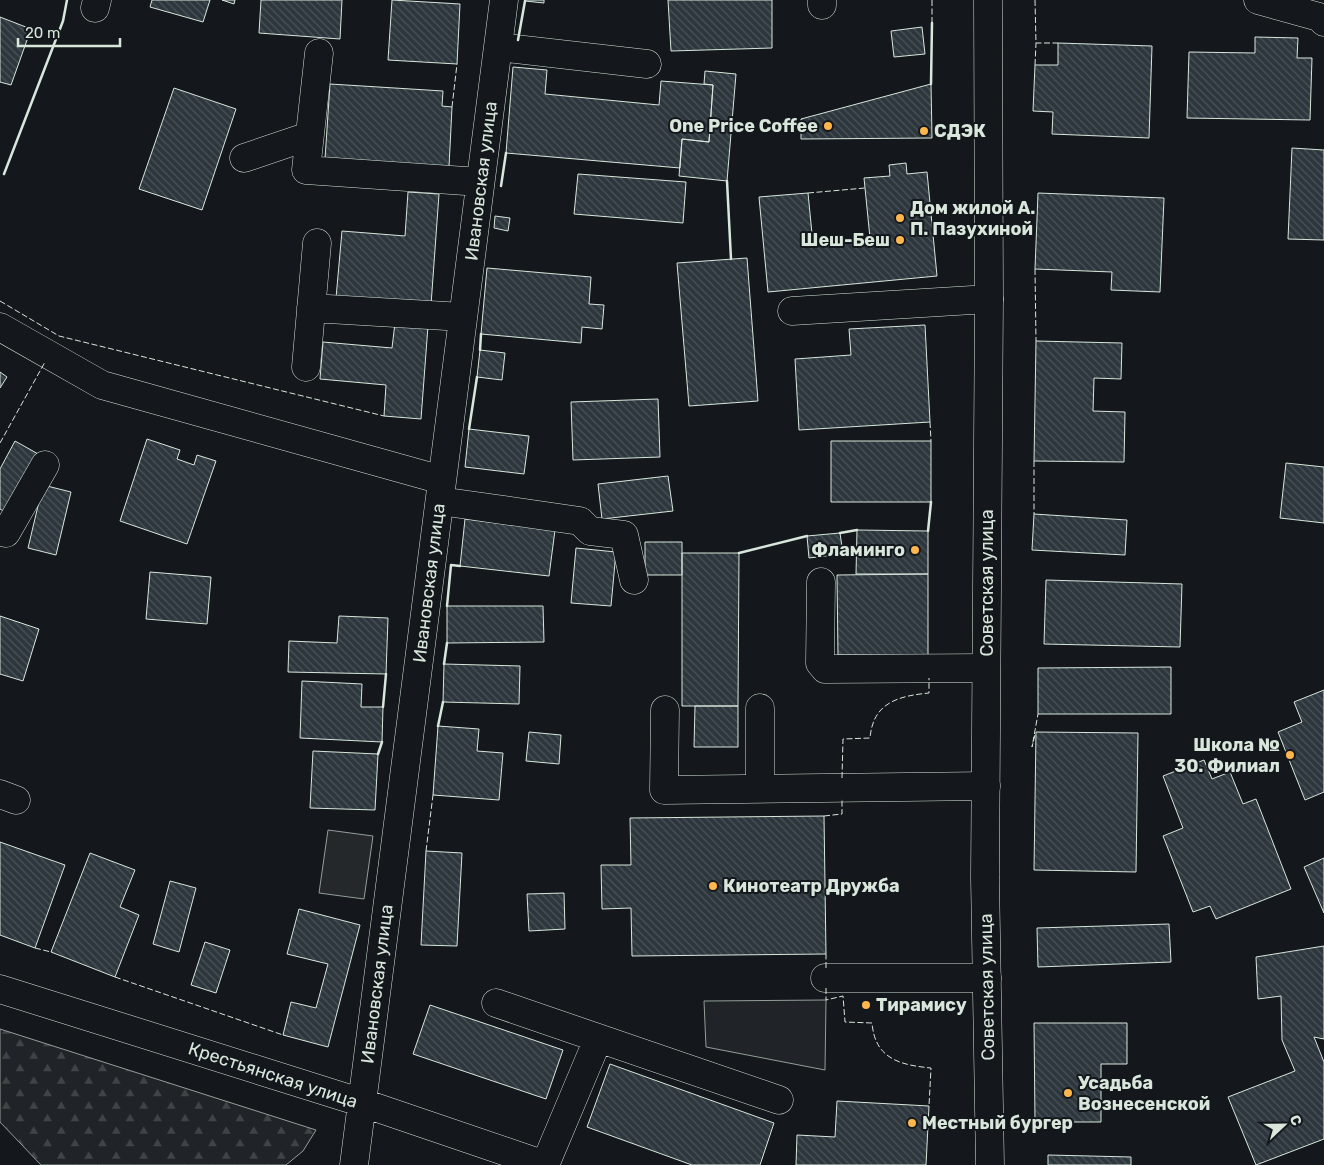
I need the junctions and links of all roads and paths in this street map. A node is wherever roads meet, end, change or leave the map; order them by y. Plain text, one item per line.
1 (504, 0) edge
2 (988, 0) edge
3 (1258, 0) edge
4 (1324, 22) edge
5 (498, 47) junction
6 (319, 53) dead end
7 (647, 64) dead end
8 (309, 136) junction
9 (244, 158) dead end
10 (486, 190) junction
11 (317, 243) dead end
12 (989, 299) junction
13 (311, 308) junction
14 (792, 311) dead end
15 (463, 317) junction
16 (0, 327) edge
17 (306, 367) dead end
18 (45, 465) dead end
19 (441, 491) junction
20 (0, 532) edge
21 (634, 580) dead end
22 (821, 582) dead end
23 (986, 668) junction
24 (760, 708) dead end
25 (665, 710) dead end
26 (986, 786) junction
27 (760, 789) junction
28 (825, 978) dead end
29 (986, 978) junction
30 (0, 989) edge
31 (496, 1003) dead end
32 (598, 1038) junction
33 (779, 1100) dead end
34 (363, 1103) junction
35 (354, 1165) edge
36 (545, 1165) edge
37 (990, 1165) edge

1 - 5 street, Ивановская улица
2 - 12 street, Советская улица
3 - 4 street
5 - 7 street
5 - 10 street, Ивановская улица
6 - 8 street
8 - 9 street
8 - 10 street
10 - 15 street, Ивановская улица
11 - 13 street
12 - 14 street
12 - 23 street, Советская улица
13 - 15 street
13 - 17 street
15 - 19 street, Ивановская улица
16 - 19 street
18 - 20 street
19 - 21 street
19 - 34 street, Ивановская улица
22 - 23 street
23 - 26 street, Советская улица
24 - 27 street
25 - 27 street
26 - 27 street
26 - 29 street, Советская улица
28 - 29 street
29 - 37 street, Советская улица
30 - 34 street, Крестьянская улица
31 - 32 street
32 - 33 street
32 - 36 street
34 - 35 street, Ивановская улица
34 - 36 street, Крестьянская улица

